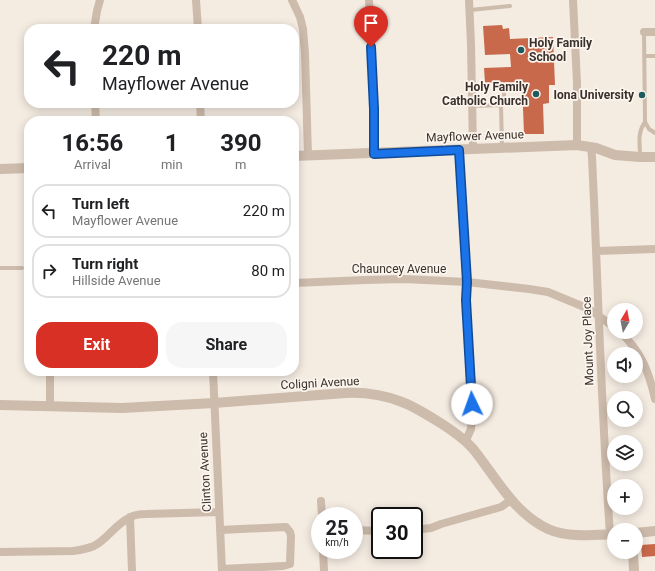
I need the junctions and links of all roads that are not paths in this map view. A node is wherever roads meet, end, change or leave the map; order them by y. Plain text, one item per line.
1 (100, 0) edge
2 (196, 0) edge
3 (292, 0) edge
4 (369, 0) edge
5 (469, 0) edge
6 (573, 0) edge
7 (510, 6) dead end
8 (470, 10) junction
9 (95, 24) edge
10 (198, 24) edge
11 (644, 32) joint
12 (655, 32) edge
13 (644, 56) junction
14 (655, 56) edge
15 (504, 90) dead end
16 (501, 105) junction
17 (472, 106) junction
18 (645, 122) junction
19 (655, 133) edge
20 (577, 145) junction
21 (591, 147) junction
22 (502, 148) junction
23 (473, 149) junction
24 (459, 150) junction
25 (374, 154) junction
26 (299, 156) edge
27 (308, 156) junction
28 (640, 157) junction
29 (655, 157) edge
30 (24, 168) edge
31 (0, 169) edge
32 (655, 249) edge
33 (597, 252) junction
34 (0, 268) edge
35 (22, 268) dead end
36 (467, 282) junction
37 (299, 283) edge
38 (599, 316) junction
39 (607, 322) edge
40 (627, 339) edge
41 (50, 376) edge
42 (213, 376) edge
43 (655, 399) edge
44 (214, 403) junction
45 (0, 405) edge
46 (50, 406) junction
47 (466, 440) junction
48 (511, 500) junction
49 (321, 501) dead end
50 (321, 507) edge
51 (219, 512) junction
52 (130, 517) junction
53 (611, 523) edge
54 (423, 529) edge
55 (220, 530) junction
56 (655, 532) edge
57 (643, 533) edge
58 (607, 534) edge
59 (0, 552) edge
60 (323, 559) edge
61 (633, 559) edge
62 (222, 570) edge
63 (132, 571) edge
64 (324, 571) edge
65 (634, 571) edge

1 - 9 street
2 - 10 street
3 - 27 street
4 - 25 street
5 - 8 street
6 - 20 street
7 - 8 lane
8 - 17 street
11 - 12 street
11 - 13 lane
13 - 14 lane
13 - 18 lane
15 - 16 lane
16 - 17 lane
16 - 22 lane
17 - 23 street
18 - 19 lane
18 - 28 lane
20 - 21 street, Mayflower Avenue
20 - 22 street, Mayflower Avenue
21 - 28 street, Mayflower Avenue
21 - 33 street, Mount Joy Place
22 - 23 street, Mayflower Avenue
23 - 24 street, Mayflower Avenue
24 - 25 street, Mayflower Avenue
24 - 36 street
25 - 27 street, Mayflower Avenue
26 - 27 street, Mayflower Avenue
28 - 29 street, Mayflower Avenue
30 - 31 street
32 - 33 street
33 - 38 street, Mount Joy Place
34 - 35 lane
36 - 37 street, Chauncey Avenue
36 - 38 street, Chauncey Avenue
36 - 47 street
38 - 39 street, Chauncey Avenue
38 - 53 street, Mount Joy Place
40 - 43 street
41 - 46 street
42 - 44 street, Clinton Avenue
44 - 46 street, Coligni Avenue
44 - 47 street, Coligni Avenue
44 - 51 street, Clinton Avenue
45 - 46 street, Coligni Avenue
47 - 48 street, Coligni Avenue
48 - 54 street
48 - 58 street, Coligni Avenue
49 - 50 street
51 - 52 street
51 - 55 street, Clinton Avenue
52 - 59 street
52 - 63 street
55 - 62 street, Clinton Avenue
55 - 62 street
56 - 57 street
60 - 64 street
61 - 65 street

